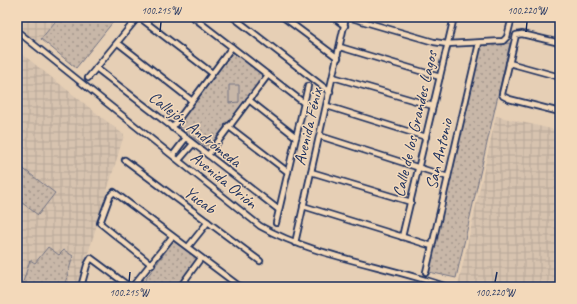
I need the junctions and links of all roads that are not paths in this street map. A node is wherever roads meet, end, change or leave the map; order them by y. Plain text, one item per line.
1 (138, 17) edge
2 (193, 17) edge
3 (234, 17) edge
4 (283, 17) edge
5 (333, 17) edge
6 (347, 17) edge
7 (454, 17) edge
8 (512, 17) edge
9 (344, 26) junction
10 (17, 31) edge
11 (118, 42) junction
12 (479, 43) junction
13 (560, 43) edge
14 (447, 44) junction
15 (340, 47) junction
16 (232, 48) junction
17 (338, 58) junction
18 (509, 63) junction
19 (96, 68) junction
20 (212, 73) junction
21 (268, 75) junction
22 (334, 77) junction
23 (440, 77) junction
24 (560, 77) edge
25 (88, 78) dead end
26 (308, 86) dead end
27 (330, 92) junction
28 (191, 100) junction
29 (249, 100) junction
30 (304, 103) junction
31 (327, 106) junction
32 (433, 106) junction
33 (560, 112) edge
34 (228, 126) junction
35 (172, 128) junction
36 (320, 136) junction
37 (296, 137) junction
38 (426, 137) junction
39 (186, 138) junction
40 (193, 144) junction
41 (173, 155) junction
42 (208, 155) junction
43 (125, 160) dead end
44 (179, 160) junction
45 (418, 168) junction
46 (288, 172) junction
47 (311, 172) junction
48 (448, 177) junction
49 (411, 202) junction
50 (303, 206) junction
51 (279, 210) junction
52 (208, 222) junction
53 (276, 223) dead end
54 (172, 237) junction
55 (402, 237) junction
56 (294, 243) junction
57 (432, 246) junction
58 (188, 247) junction
59 (201, 258) junction
60 (260, 261) dead end
61 (152, 265) junction
62 (426, 272) dead end
63 (81, 285) edge
64 (182, 286) edge
65 (240, 286) edge
66 (444, 286) edge
67 (131, 287) edge

1 - 11 street
1 - 20 street
2 - 16 street
3 - 27 street
4 - 17 street
5 - 9 street
6 - 9 street, Avenida Fénix
6 - 14 street
7 - 14 street, Calle de los Grandes Lagos
8 - 12 street
9 - 15 street, Avenida Fénix
10 - 41 street, Avenida Orión
11 - 19 street
11 - 28 street
12 - 14 street
12 - 48 street, San Antonio
13 - 18 street
14 - 23 street, Calle de los Grandes Lagos
15 - 17 street, Avenida Fénix
15 - 23 street
16 - 20 street
16 - 21 street
17 - 22 street, Avenida Fénix
18 - 24 street
18 - 33 street
19 - 25 street
19 - 35 street, Callejón Andrómeda
20 - 28 street
21 - 29 street
21 - 30 street
22 - 27 street, Avenida Fénix
22 - 32 street
23 - 32 street, Calle de los Grandes Lagos
26 - 30 street
27 - 31 street, Avenida Fénix
28 - 35 street
29 - 34 street
29 - 37 street
30 - 37 street
31 - 36 street, Avenida Fénix
31 - 38 street
32 - 38 street, Calle de los Grandes Lagos
34 - 42 street
34 - 46 street
35 - 39 street, Callejón Andrómeda
36 - 45 street
36 - 47 street, Avenida Fénix
37 - 46 street
38 - 45 street, Calle de los Grandes Lagos
39 - 40 street, Callejón Andrómeda
39 - 41 street
40 - 42 street, Callejón Andrómeda
40 - 44 street
41 - 44 street, Avenida Orión
42 - 51 street, Callejón Andrómeda
43 - 52 street, Yucab
44 - 56 street, Avenida Orión
45 - 48 street
45 - 49 street, Calle de los Grandes Lagos
46 - 51 street
47 - 49 street
47 - 50 street, Avenida Fénix
48 - 57 street, San Antonio
49 - 55 street, Calle de los Grandes Lagos
50 - 55 street
50 - 56 street, Avenida Fénix
51 - 53 street
52 - 58 street
52 - 60 street, Yucab
54 - 58 street
54 - 61 street
54 - 61 street
55 - 57 street
56 - 66 street, Avenida Orión
57 - 62 street, San Antonio
58 - 59 street
59 - 64 street
59 - 65 street
61 - 67 street
63 - 67 street

